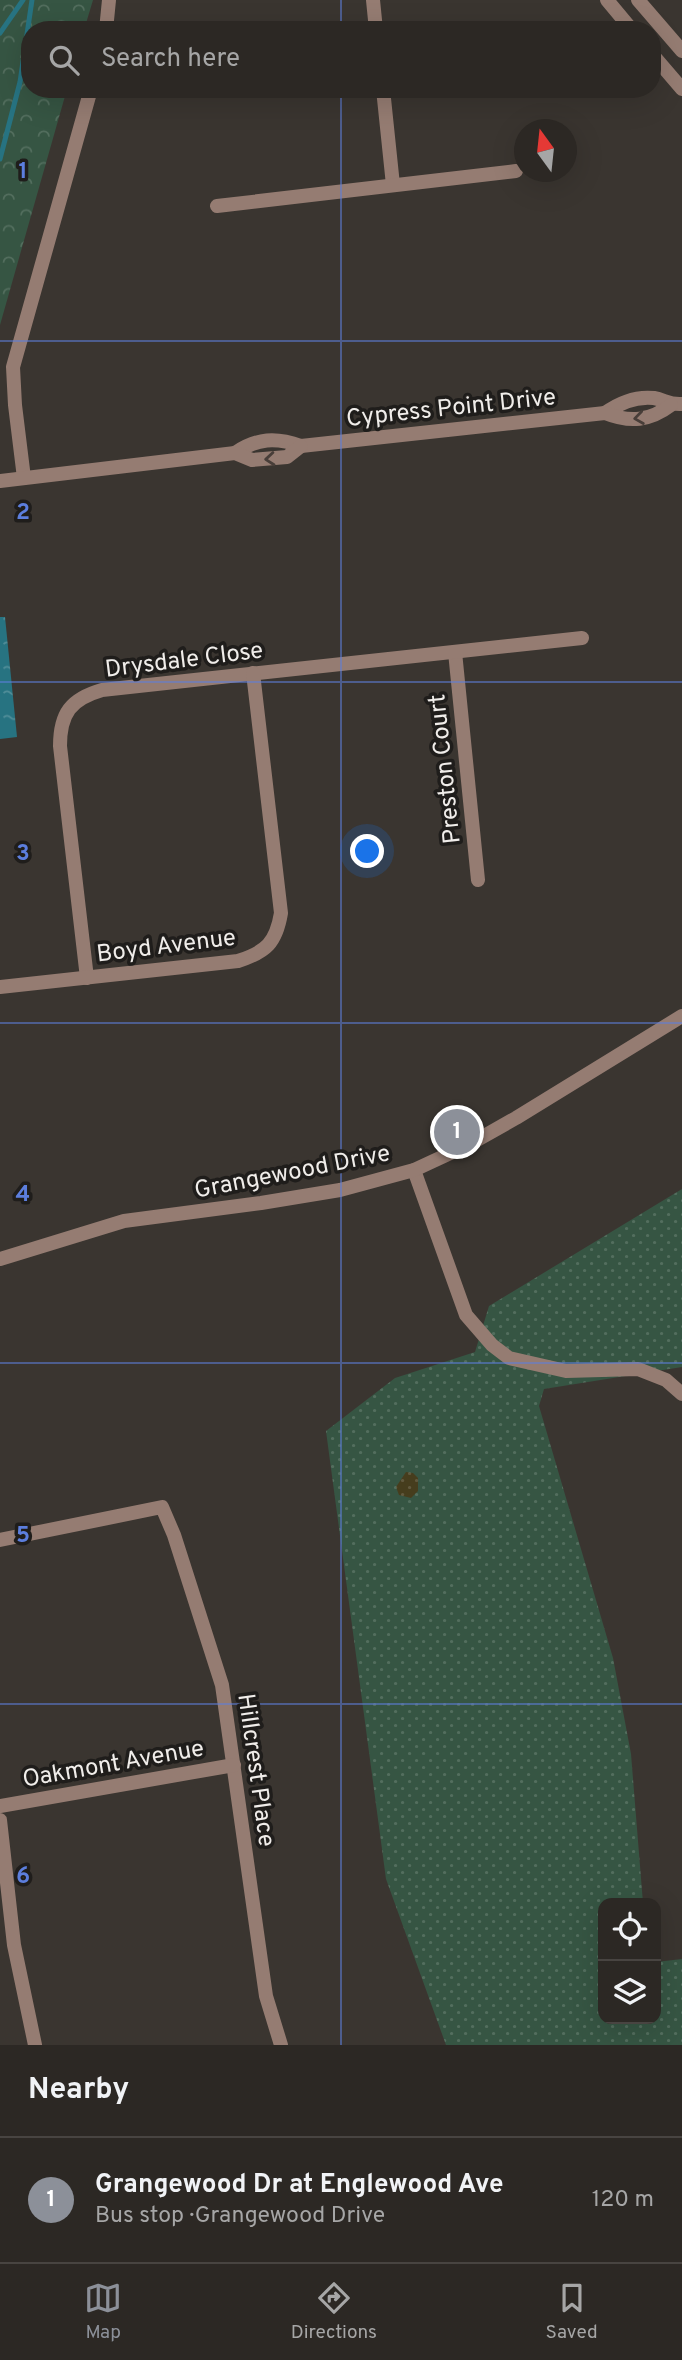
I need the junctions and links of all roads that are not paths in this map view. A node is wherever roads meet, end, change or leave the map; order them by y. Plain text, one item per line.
1 (108, 0) edge
2 (373, 0) edge
3 (607, 0) edge
4 (638, 0) edge
5 (107, 21) edge
6 (375, 21) edge
7 (624, 21) edge
8 (656, 21) edge
9 (661, 27) edge
10 (682, 51) edge
11 (661, 64) edge
12 (682, 89) edge
13 (88, 98) edge
14 (384, 98) edge
15 (514, 172) edge
16 (393, 185) junction
17 (217, 206) dead end
18 (677, 404) edge
19 (24, 478) junction
20 (0, 481) edge
21 (582, 638) dead end
22 (455, 652) junction
23 (253, 673) junction
24 (478, 880) dead end
25 (86, 978) junction
26 (0, 987) edge
27 (682, 1016) edge
28 (414, 1170) junction
29 (0, 1259) edge
30 (682, 1394) edge
31 (0, 1540) edge
32 (234, 1765) junction
33 (0, 1806) edge
34 (0, 1820) edge
35 (35, 2045) edge
36 (281, 2045) edge

1 - 5 street
2 - 6 street
3 - 7 street
4 - 8 street
9 - 10 street
11 - 12 street
13 - 19 street
14 - 16 street
15 - 16 street
16 - 17 street
18 - 19 street, Cypress Point Drive
19 - 20 street, Cypress Point Drive
21 - 22 street, Drysdale Close
22 - 23 street, Drysdale Close
22 - 24 street, Preston Court
23 - 25 street, Drysdale Close
23 - 25 street, Boyd Avenue
25 - 26 street, Boyd Avenue
27 - 28 street, Grangewood Drive
28 - 29 street, Grangewood Drive
28 - 30 street
31 - 32 street, Hillcrest Place
32 - 33 street, Oakmont Avenue
32 - 36 street, Hillcrest Place
34 - 35 street

